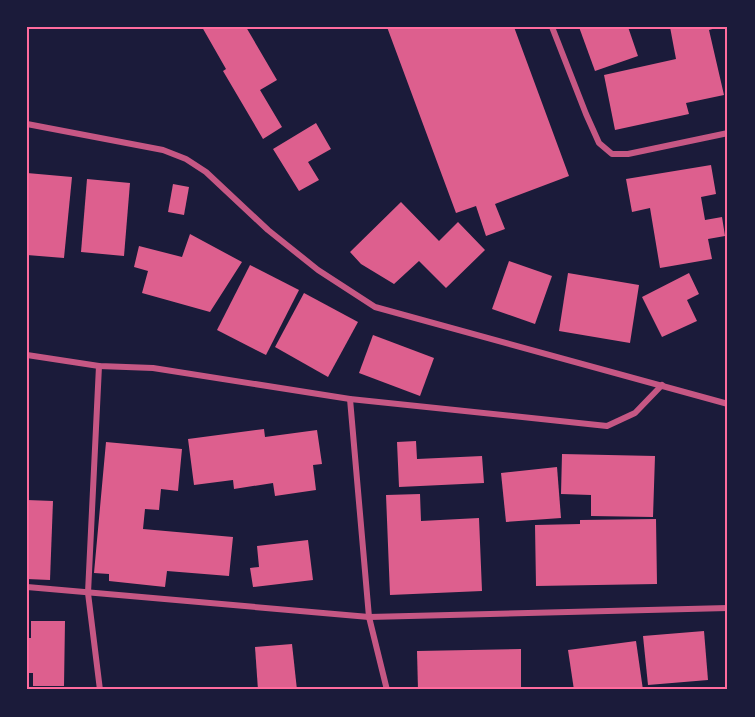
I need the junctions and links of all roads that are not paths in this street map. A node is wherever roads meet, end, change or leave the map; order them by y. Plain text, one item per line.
1 (552, 27) edge
2 (27, 124) edge
3 (728, 133) edge
4 (27, 355) edge
5 (99, 366) junction
6 (662, 385) junction
7 (350, 399) junction
8 (728, 404) edge
9 (27, 586) edge
10 (88, 593) junction
11 (728, 608) edge
12 (369, 617) junction
13 (100, 690) edge
14 (387, 690) edge

1 - 3 street
2 - 6 street
4 - 5 street
5 - 7 street
5 - 10 street
6 - 7 street
6 - 8 street
7 - 12 street
9 - 10 street
10 - 12 street
10 - 13 street
11 - 12 street
12 - 14 street

